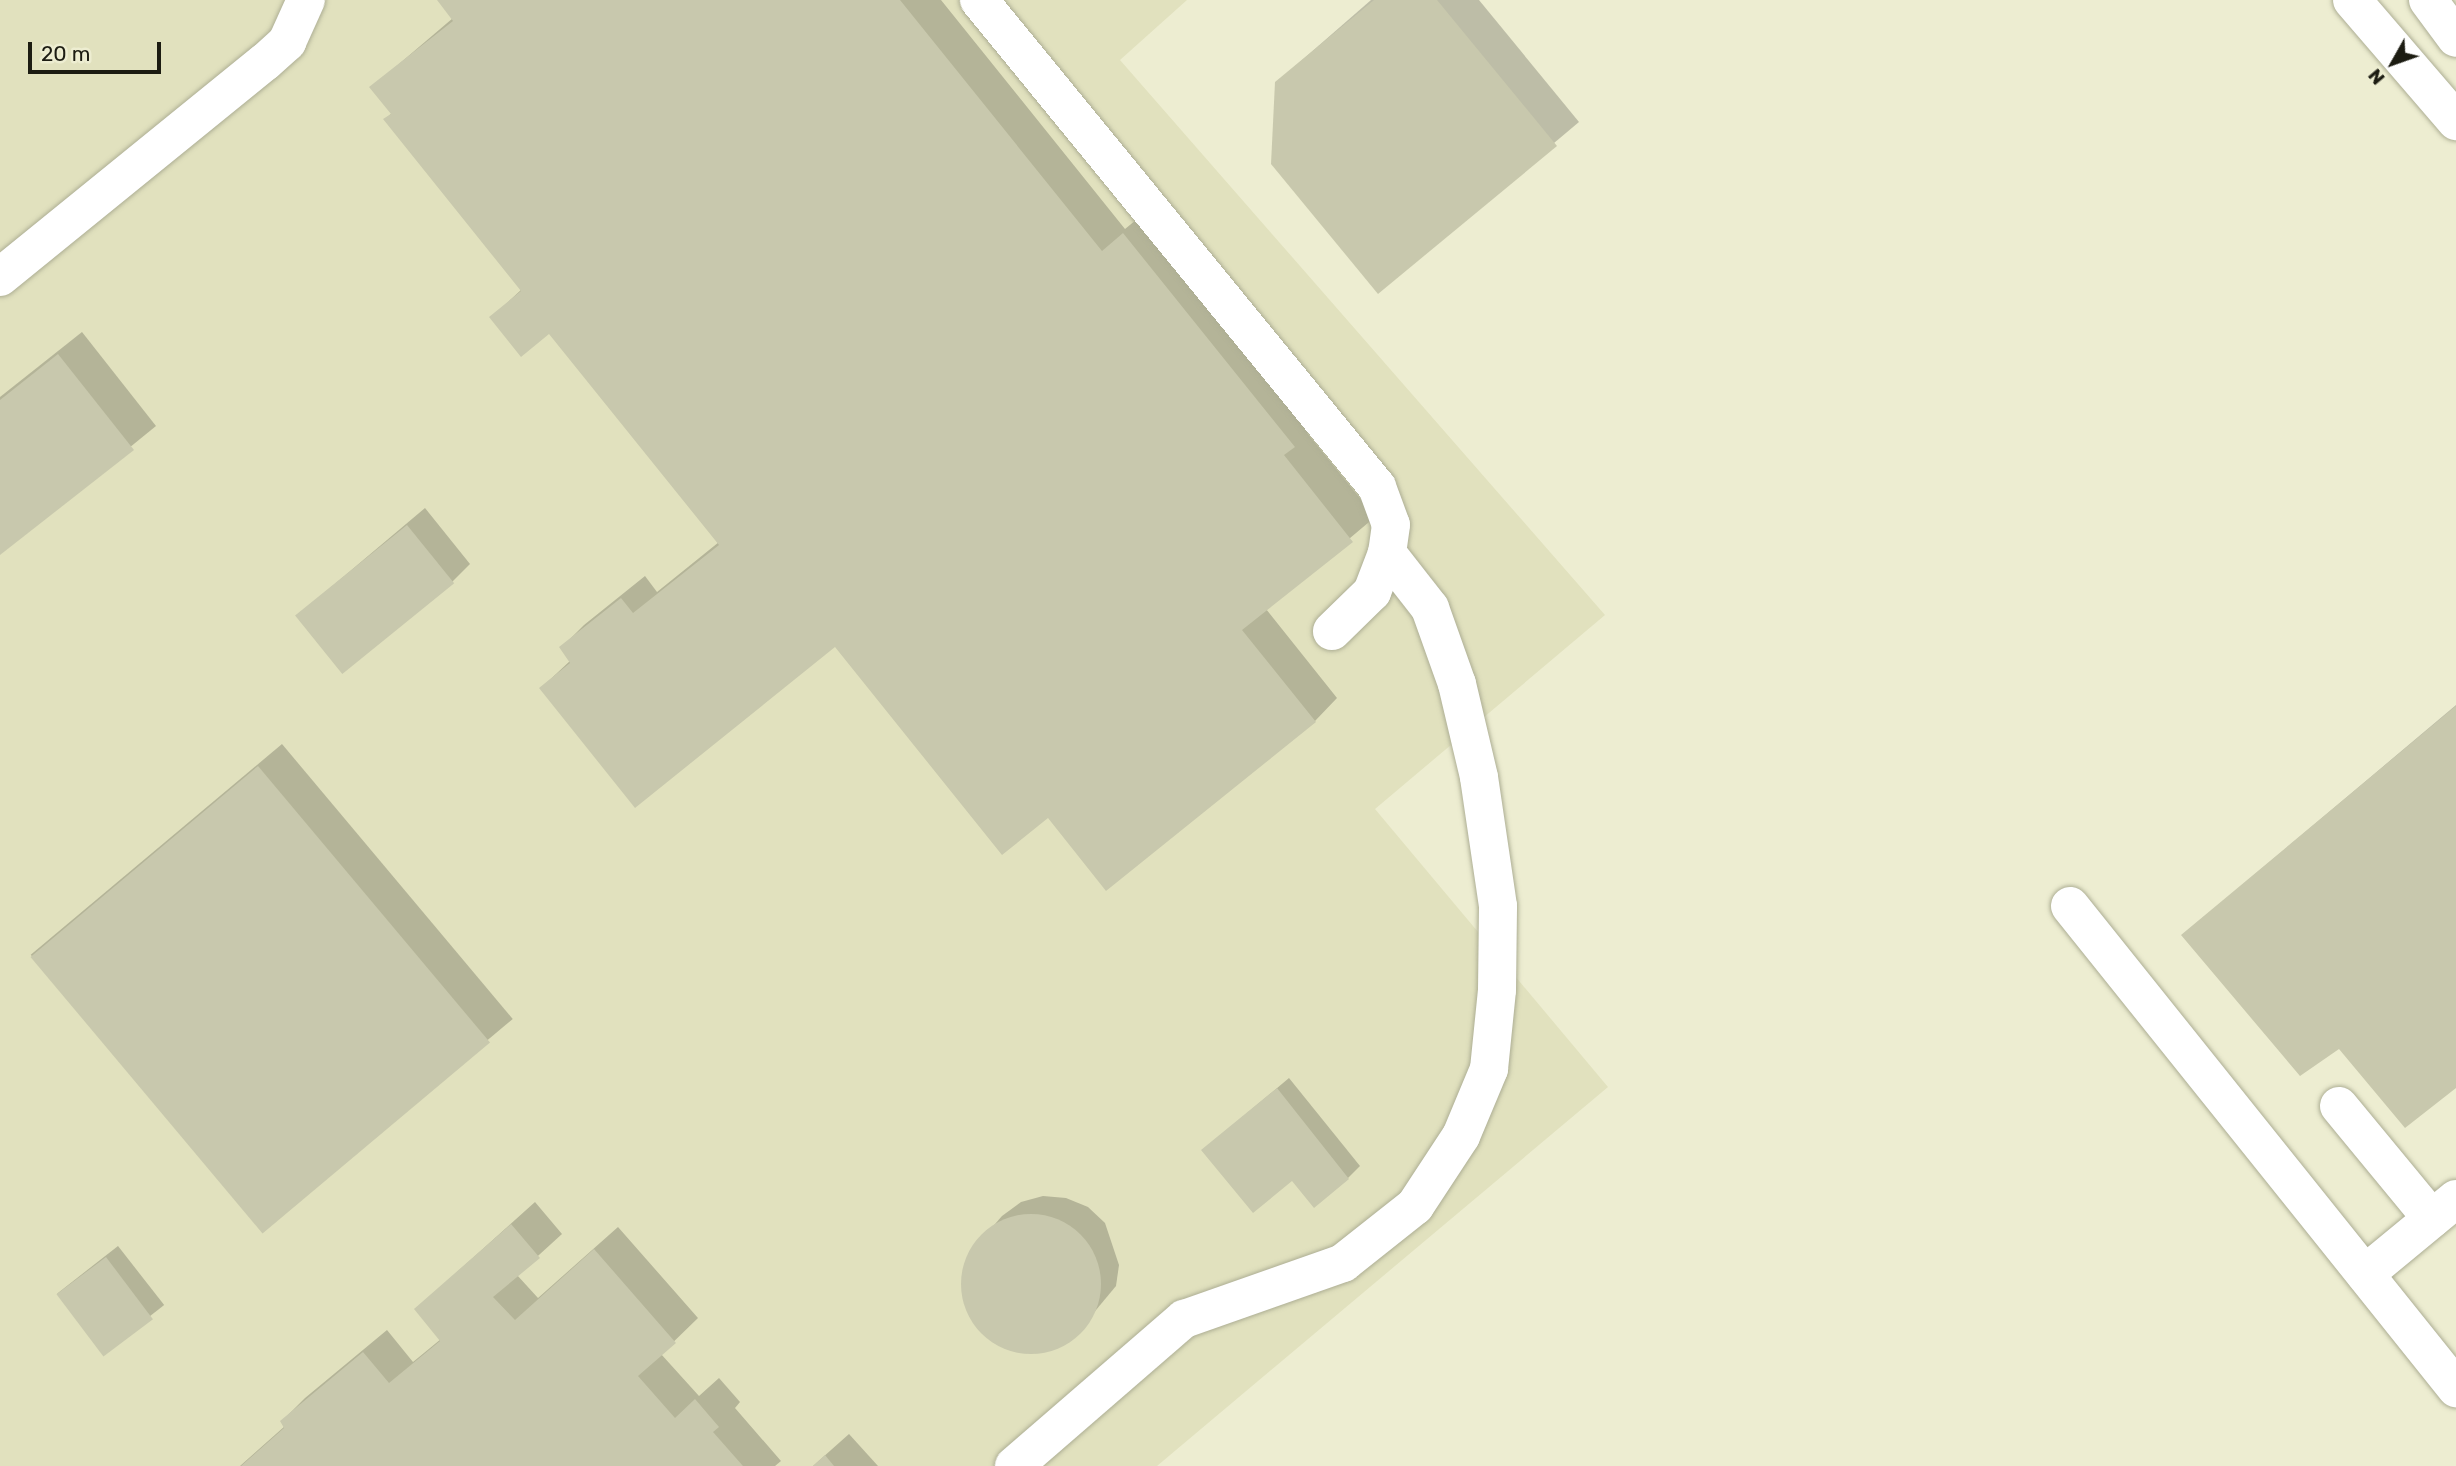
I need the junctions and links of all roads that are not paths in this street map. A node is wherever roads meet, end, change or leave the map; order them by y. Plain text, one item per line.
1 (306, 0) edge
2 (979, 0) edge
3 (2352, 0) edge
4 (2428, 0) edge
5 (2456, 38) edge
6 (2456, 121) edge
7 (0, 278) edge
8 (1387, 553) junction
9 (1332, 631) dead end
10 (2070, 906) dead end
11 (2339, 1106) dead end
12 (2444, 1209) edge
13 (2365, 1274) junction
14 (2454, 1382) edge
15 (1014, 1466) edge

1 - 7 street
2 - 8 street
3 - 6 street
4 - 5 street
8 - 9 street
8 - 15 street
10 - 13 street
11 - 12 street
12 - 13 street
13 - 14 street

